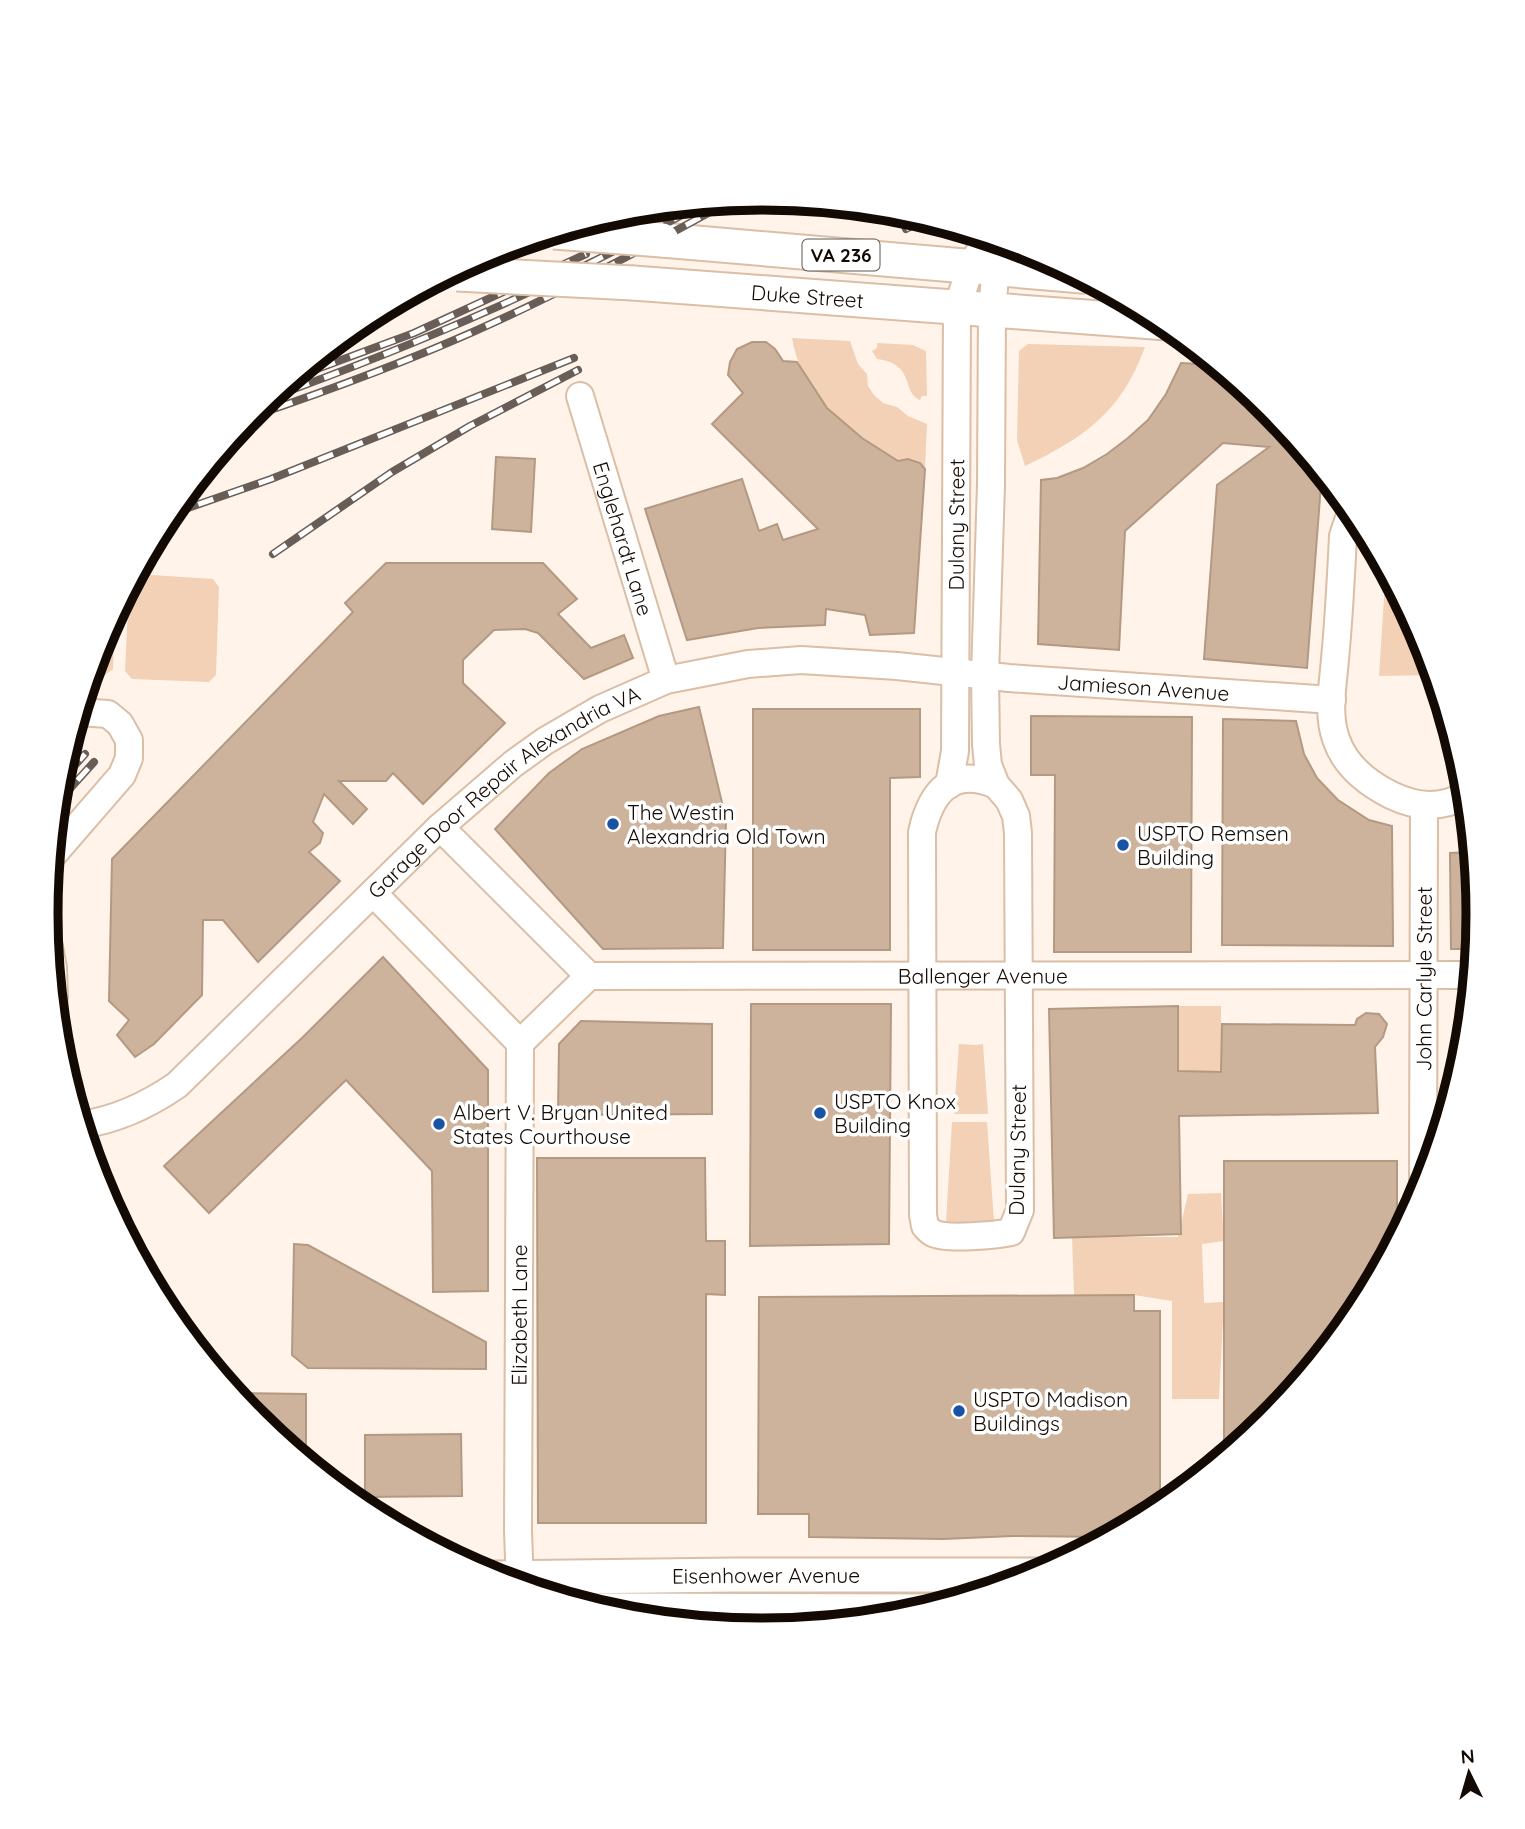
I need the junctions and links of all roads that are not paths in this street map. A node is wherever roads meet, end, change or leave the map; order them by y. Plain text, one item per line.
1 (615, 226) edge
2 (580, 234) edge
3 (662, 240) junction
4 (990, 253) edge
5 (1034, 264) edge
6 (469, 274) edge
7 (957, 308) junction
8 (992, 309) junction
9 (1141, 321) edge
10 (580, 396) dead end
11 (1348, 522) edge
12 (956, 673) junction
13 (985, 676) junction
14 (666, 681) junction
15 (1332, 700) junction
16 (88, 712) edge
17 (949, 785) junction
18 (996, 785) junction
19 (1457, 799) edge
20 (1424, 807) junction
21 (440, 827) junction
22 (62, 845) edge
23 (373, 893) junction
24 (1017, 974) junction
25 (922, 975) junction
26 (1423, 975) junction
27 (1464, 975) edge
28 (589, 976) junction
29 (520, 1043) junction
30 (90, 1123) edge
31 (1423, 1160) edge
32 (512, 1573) edge
33 (1008, 1575) edge
34 (532, 1580) edge
35 (652, 1610) edge
36 (868, 1611) edge

1 - 3 main road, bridge
2 - 3 main road, Duke Street / VA 236, bridge
3 - 4 main road, Duke Street / VA 236
4 - 5 main road, Duke Street / VA 236
4 - 7 street, Dulany Street
4 - 8 street, Dulany Street
6 - 7 main road, Duke Street / VA 236, bridge
7 - 8 main road, Duke Street / VA 236
7 - 12 street, Dulany Street
8 - 9 main road, Duke Street / VA 236
8 - 13 street, Dulany Street
10 - 14 street, Englehardt Lane
11 - 15 street
12 - 13 street, Jamieson Avenue
12 - 14 street, Garage Door Repair Alexandria VA
12 - 17 street, Dulany Street
13 - 15 street, Jamieson Avenue
13 - 18 street, Dulany Street
14 - 21 street, Garage Door Repair Alexandria VA
15 - 20 street
16 - 22 street
17 - 18 street
17 - 25 street, Dulany Street
18 - 24 street, Dulany Street
19 - 20 street
20 - 26 street, John Carlyle Street
21 - 23 street, Garage Door Repair Alexandria VA
21 - 28 street
23 - 29 street
23 - 30 street, Garage Door Repair Alexandria VA
24 - 25 street, Ballenger Avenue
24 - 25 street, Dulany Street
24 - 26 street, Ballenger Avenue
25 - 28 street, Ballenger Avenue
26 - 27 street, Ballenger Avenue
26 - 31 street, John Carlyle Street
28 - 29 street
29 - 32 street, Elizabeth Lane
33 - 34 main road, Eisenhower Avenue
35 - 36 main road, Eisenhower Avenue

